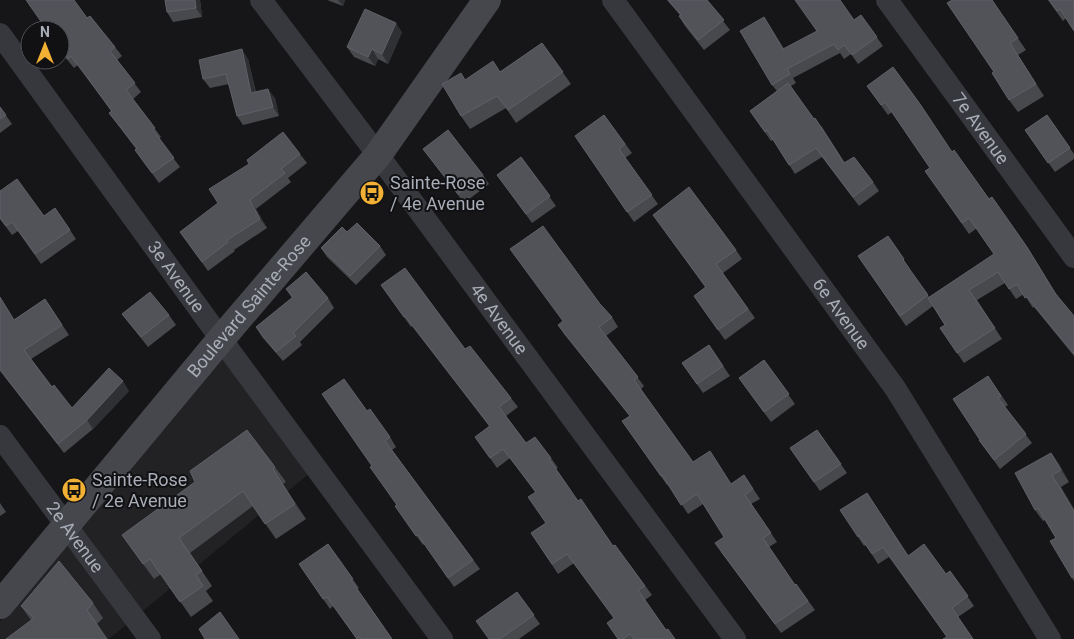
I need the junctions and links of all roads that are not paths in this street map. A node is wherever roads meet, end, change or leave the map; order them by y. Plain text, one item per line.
1 (261, 0) edge
2 (487, 0) edge
3 (613, 0) edge
4 (887, 0) edge
5 (0, 34) edge
6 (378, 156) junction
7 (1074, 257) edge
8 (221, 339) junction
9 (0, 436) edge
10 (65, 526) junction
11 (0, 605) edge
12 (150, 639) edge
13 (442, 639) edge
14 (736, 639) edge
15 (1050, 639) edge

1 - 6 street, 4e Avenue
2 - 6 street, Boulevard Sainte-Rose
3 - 15 street, 6e Avenue
4 - 7 street, 7e Avenue
5 - 8 street, 3e Avenue
6 - 8 street, Boulevard Sainte-Rose
6 - 14 street, 4e Avenue
8 - 10 street, Boulevard Sainte-Rose
8 - 13 street, 3e Avenue
9 - 10 street, 2e Avenue
10 - 11 street, Boulevard Sainte-Rose
10 - 12 street, 2e Avenue

